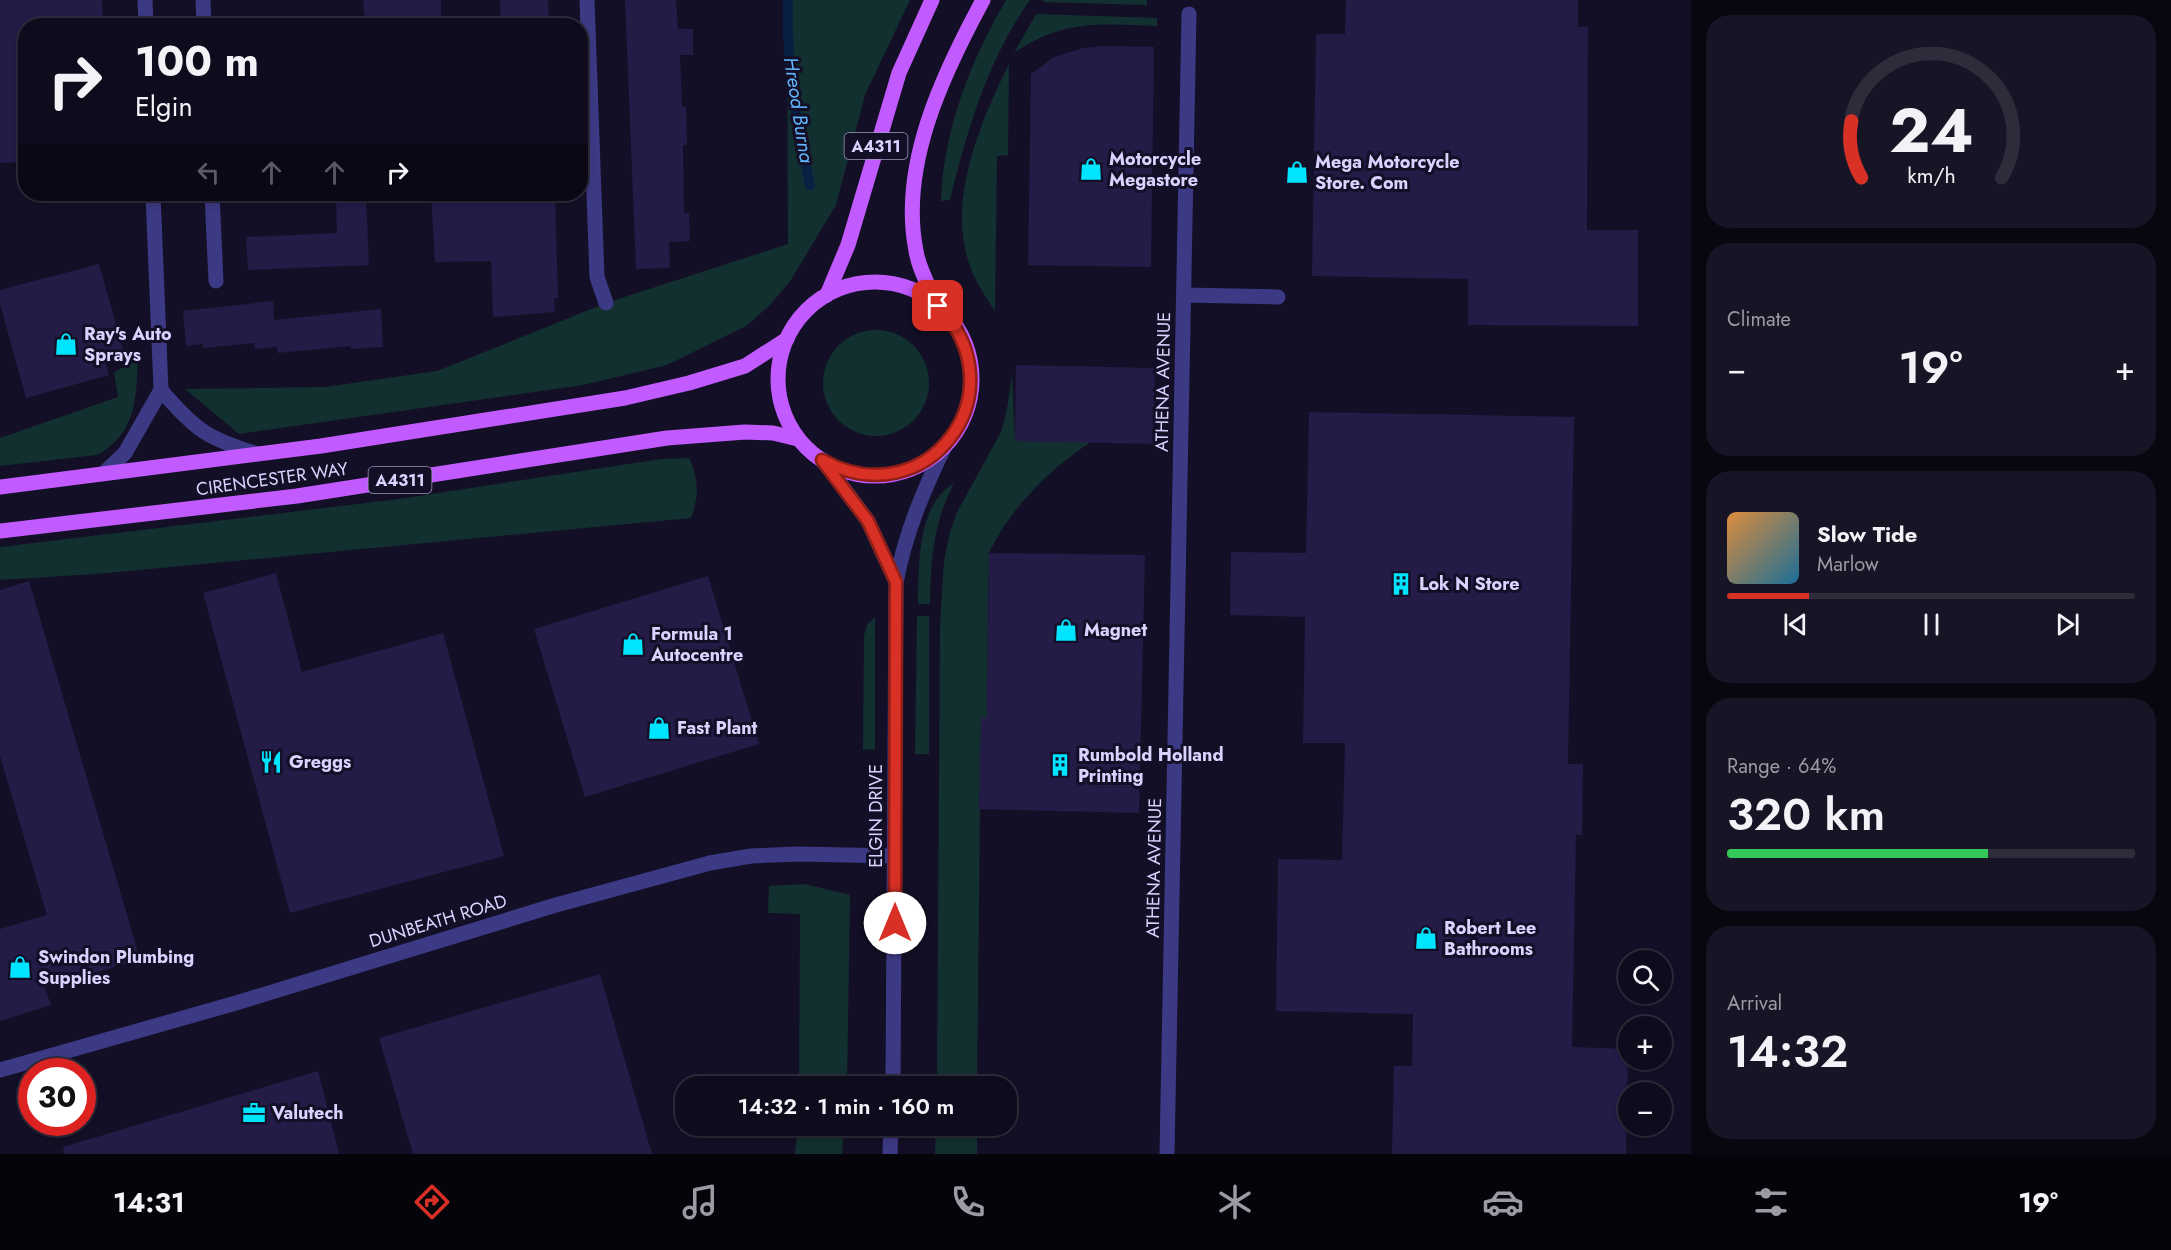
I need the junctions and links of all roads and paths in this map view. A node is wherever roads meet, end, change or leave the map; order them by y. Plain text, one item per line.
1 (146, 0) edge
2 (203, 0) edge
3 (587, 0) edge
4 (932, 0) edge
5 (983, 0) edge
6 (1189, 14) dead end
7 (147, 18) edge
8 (204, 18) edge
9 (588, 18) edge
10 (588, 28) edge
11 (153, 201) edge
12 (212, 201) edge
13 (216, 281) dead end
14 (826, 295) junction
15 (1184, 295) junction
16 (1278, 297) dead end
17 (606, 303) dead end
18 (938, 306) junction
19 (787, 339) junction
20 (161, 390) junction
21 (798, 439) junction
22 (946, 444) junction
23 (261, 455) junction
24 (822, 460) junction
25 (103, 474) junction
26 (0, 487) edge
27 (0, 531) edge
28 (896, 582) junction
29 (895, 856) junction
30 (0, 1070) edge
31 (892, 1076) edge
32 (891, 1136) edge
33 (890, 1154) edge
34 (1167, 1154) edge

1 - 7 street
2 - 8 street
3 - 9 street
4 - 14 main road, A4311
5 - 18 main road, A4311
6 - 15 street, ATHENA AVENUE
10 - 17 street
11 - 20 street
12 - 13 street
14 - 18 main road, A4311
14 - 19 main road, A4311
15 - 16 street, ATHENA AVENUE
15 - 34 street, ATHENA AVENUE
18 - 22 main road, A4311
19 - 21 main road, A4311
19 - 23 main road, CIRENCESTER WAY / A4311
20 - 23 street
20 - 25 street
21 - 24 main road, A4311
21 - 27 main road, CIRENCESTER WAY / A4311
22 - 24 main road, A4311
22 - 28 street, ELGIN DRIVE
23 - 25 main road, CIRENCESTER WAY / A4311
24 - 28 street, ELGIN DRIVE
25 - 26 main road, CIRENCESTER WAY / A4311
28 - 29 street, ELGIN DRIVE
29 - 30 street, DUNBEATH ROAD
29 - 31 street, ELGIN DRIVE
32 - 33 street

